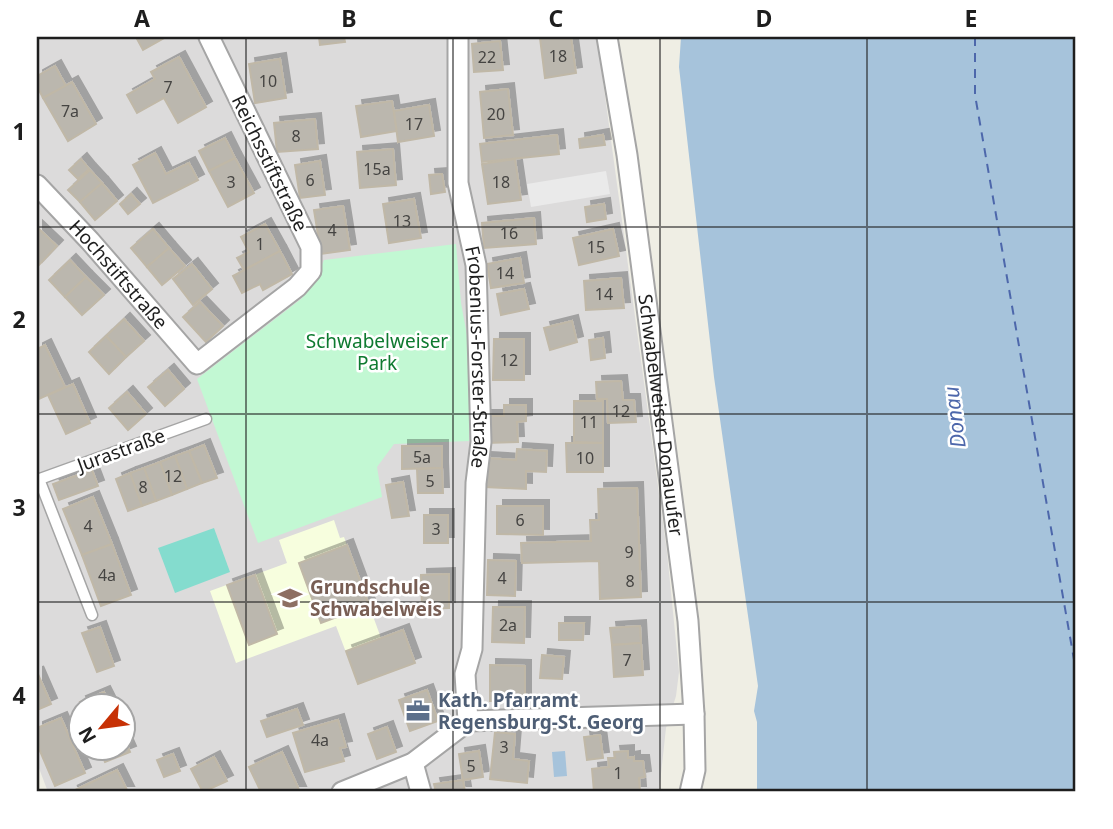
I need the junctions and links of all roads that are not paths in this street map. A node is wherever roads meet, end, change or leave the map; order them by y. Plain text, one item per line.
1 (209, 37) edge
2 (458, 37) edge
3 (607, 37) edge
4 (37, 186) edge
5 (197, 364) joint
6 (206, 419) dead end
7 (38, 479) edge
8 (92, 615) dead end
9 (694, 714) junction
10 (468, 721) junction
11 (413, 763) junction
12 (342, 792) edge
13 (421, 792) edge
14 (690, 792) edge

1 - 5 street, Reichsstiftstraße
2 - 10 street, Frobenius-Forster-Straße
3 - 9 street, Schwabelweiser Donauufer
4 - 5 street, Hochstiftstraße
6 - 7 lane, Jurastraße
7 - 8 lane
9 - 10 street
9 - 14 street, Schwabelweiser Donauufer
10 - 11 street
11 - 12 street
11 - 13 street

